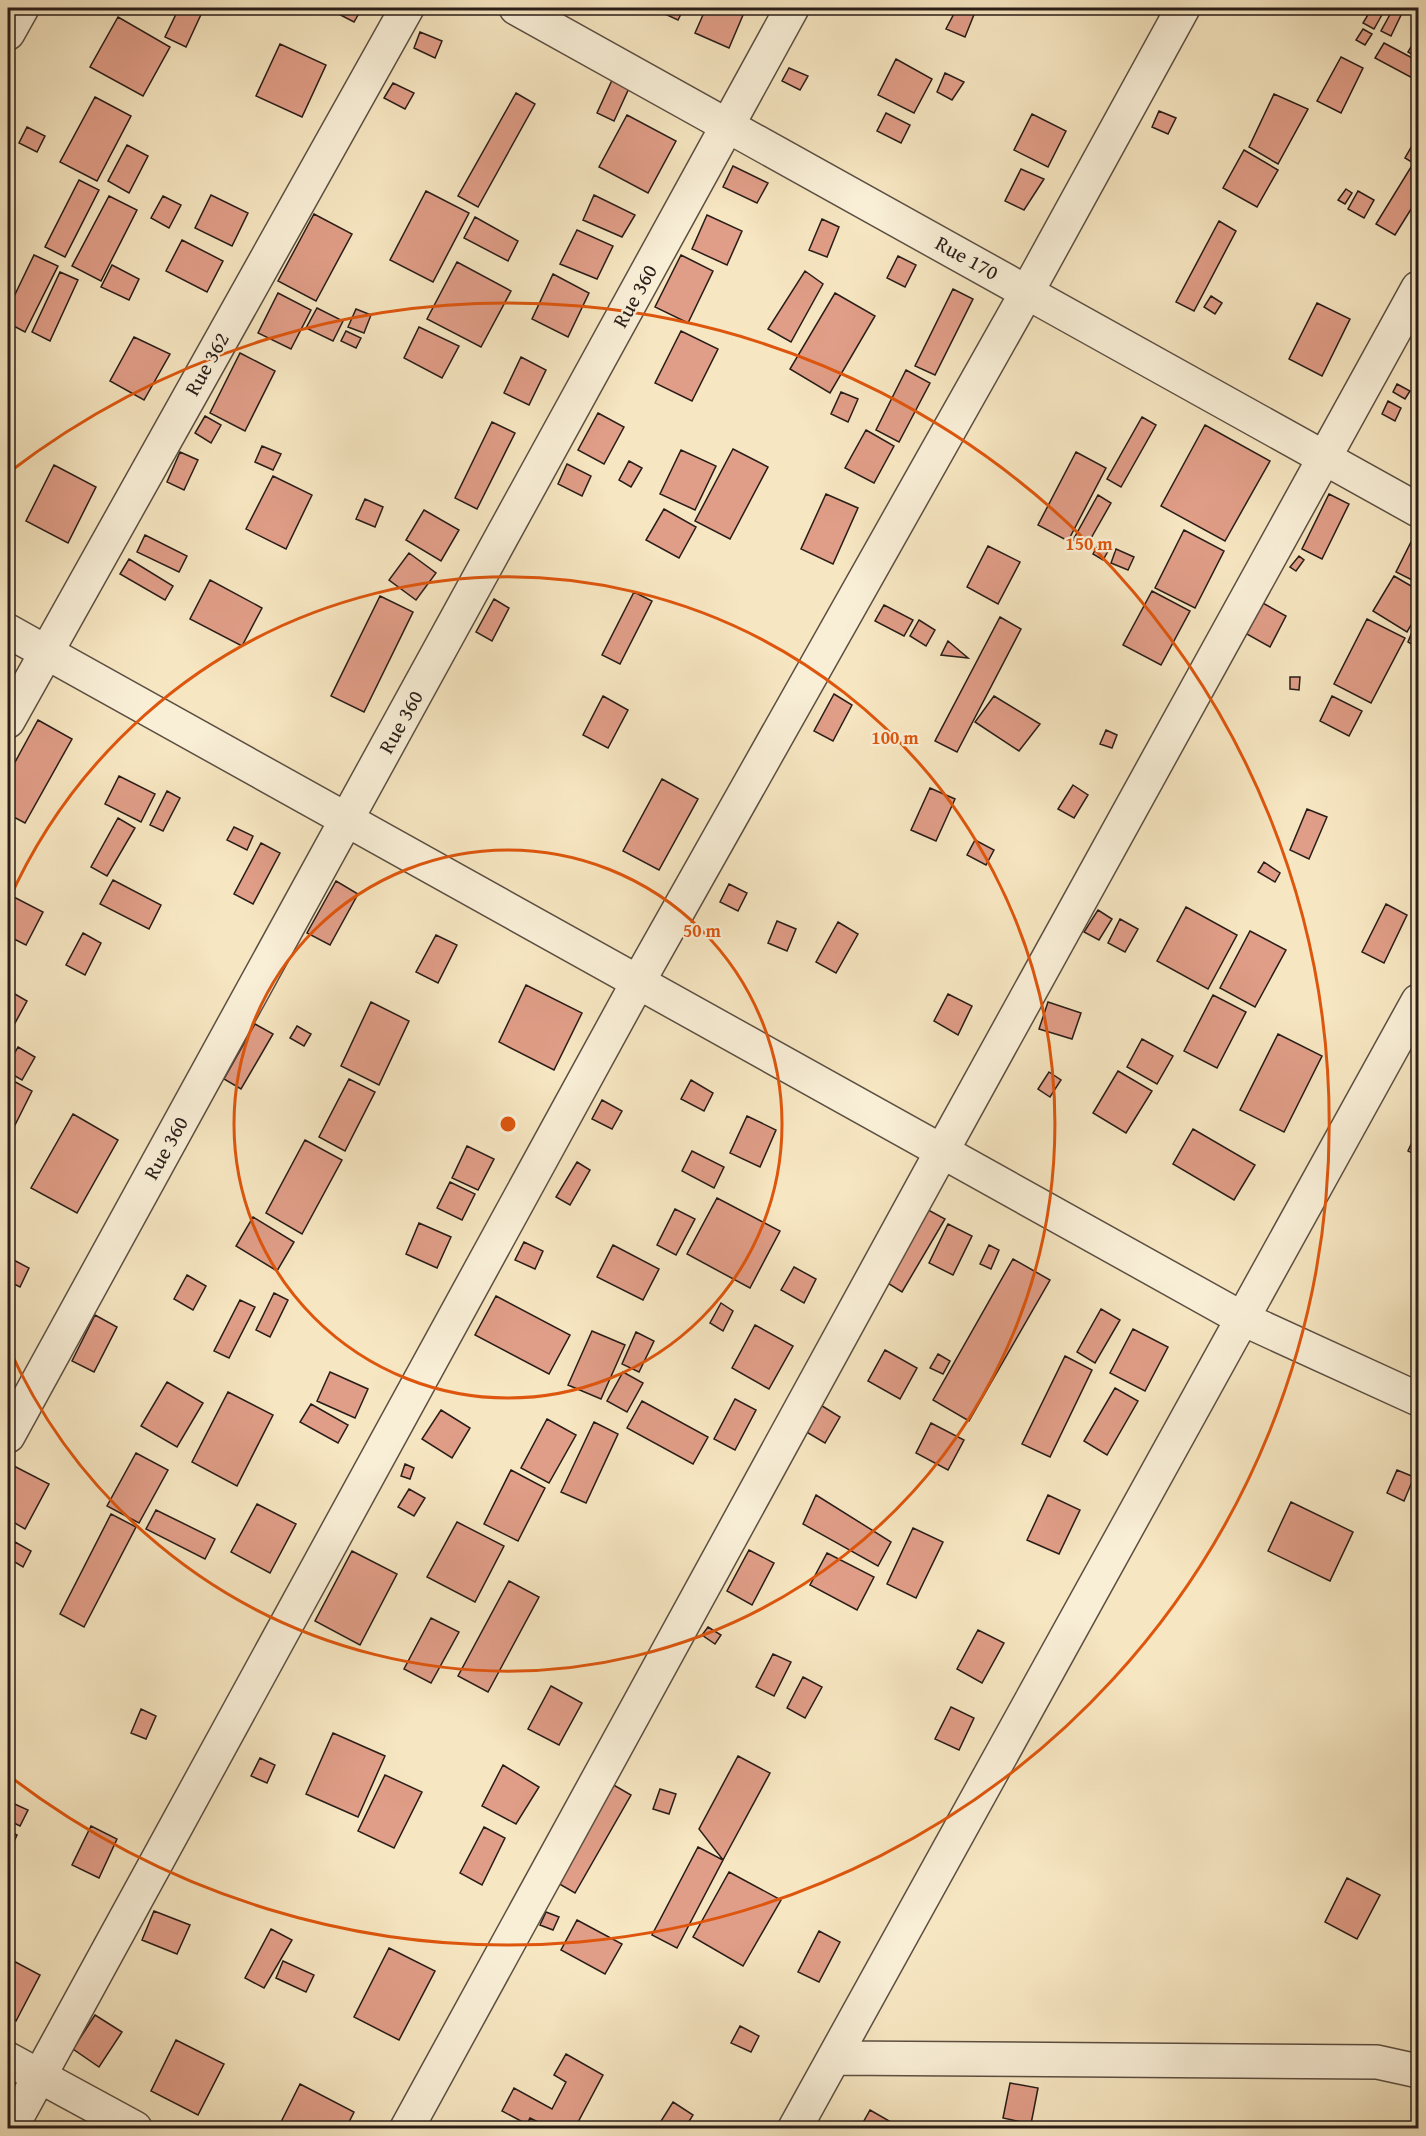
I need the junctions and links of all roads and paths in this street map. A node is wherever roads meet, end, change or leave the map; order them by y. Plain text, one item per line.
1 (22, 8) edge
2 (407, 8) edge
3 (516, 8) edge
4 (792, 8) edge
5 (1183, 8) edge
6 (8, 33) edge
7 (728, 126) junction
8 (1419, 288) edge
9 (1027, 292) junction
10 (1324, 457) junction
11 (1419, 510) edge
12 (8, 631) edge
13 (46, 653) junction
14 (8, 721) edge
15 (347, 820) junction
16 (638, 982) junction
17 (1419, 1001) edge
18 (942, 1151) junction
19 (1243, 1319) junction
20 (1419, 1399) edge
21 (8, 1436) edge
22 (834, 2058) junction
23 (8, 2059) edge
24 (1419, 2071) edge
25 (40, 2076) junction
26 (11, 2128) edge
27 (135, 2128) edge
28 (407, 2128) edge
29 (795, 2128) edge

1 - 6 street
2 - 13 street, Rue 362
3 - 7 street, Rue 170
4 - 7 street, Rue 360
5 - 9 street
7 - 9 street, Rue 170
7 - 15 street, Rue 360
8 - 10 street
9 - 10 street, Rue 170
9 - 16 street
10 - 11 street, Rue 170
10 - 18 street
12 - 13 street
13 - 14 street, Rue 362
13 - 15 street
15 - 16 street
15 - 21 street, Rue 360
16 - 18 street
16 - 25 street
17 - 19 street
18 - 19 street
18 - 28 street
19 - 20 street
19 - 22 street
22 - 24 street
22 - 29 street
23 - 25 street
25 - 26 street
25 - 27 street

